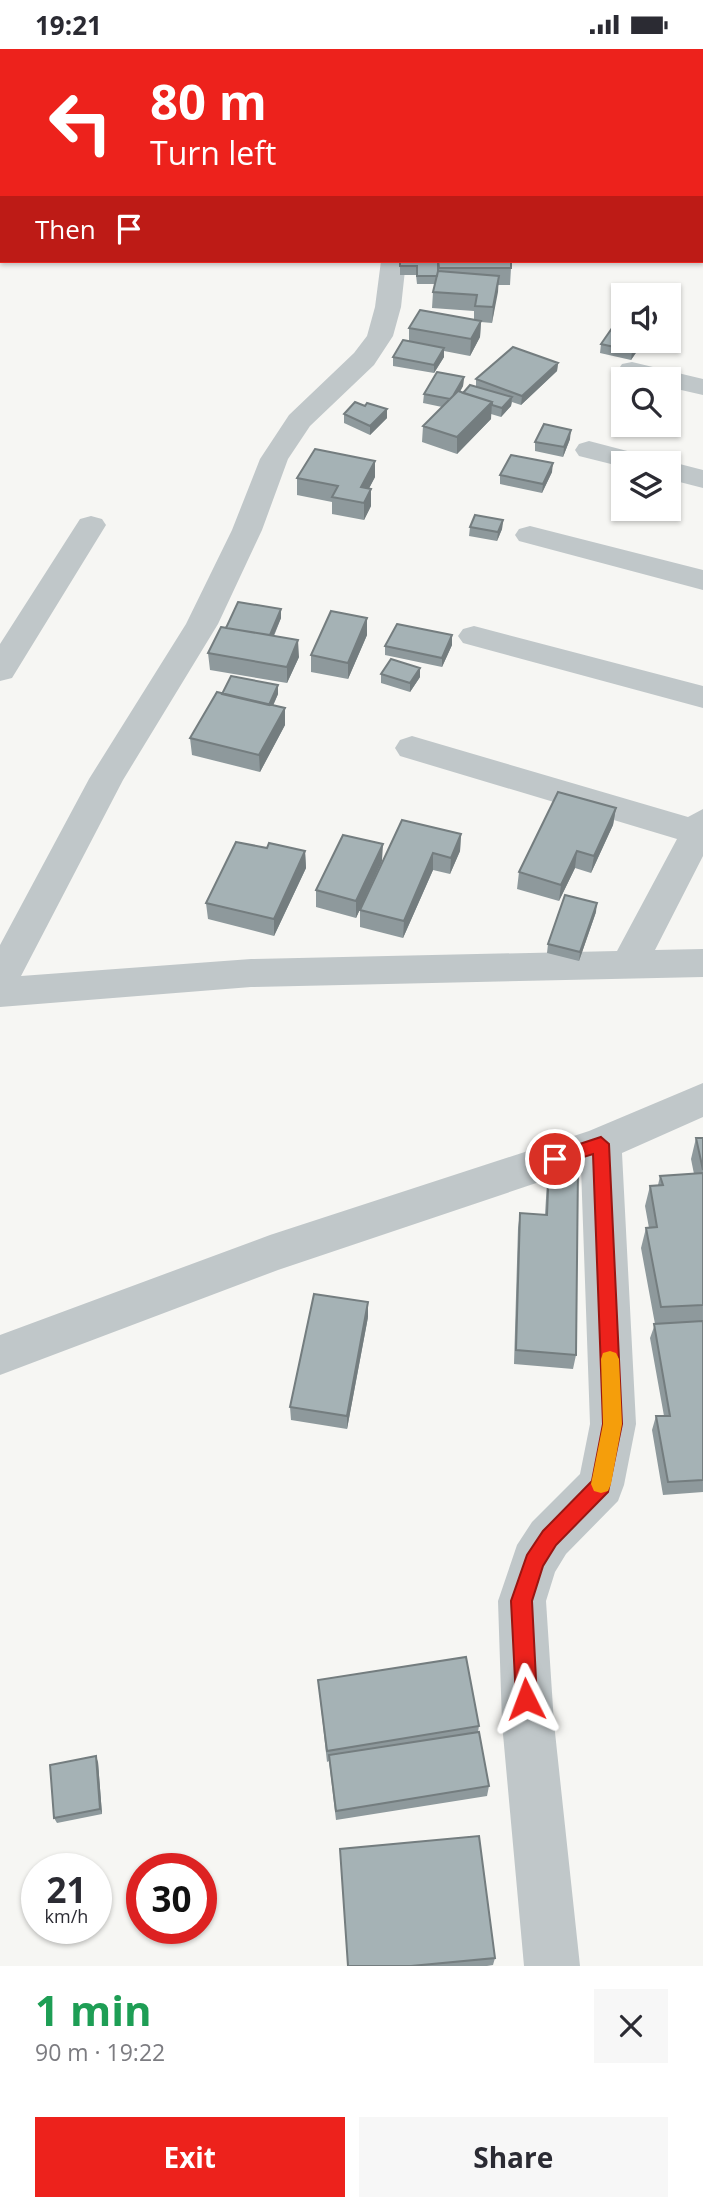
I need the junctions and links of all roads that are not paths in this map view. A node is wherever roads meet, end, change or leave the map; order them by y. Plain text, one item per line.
1 (393, 263) edge
2 (681, 382) edge
3 (703, 387) edge
4 (589, 450) dead end
5 (611, 456) edge
6 (681, 473) edge
7 (703, 479) edge
8 (91, 525) dead end
9 (530, 535) dead end
10 (703, 580) edge
11 (474, 636) dead end
12 (0, 670) edge
13 (703, 697) edge
14 (412, 748) dead end
15 (700, 827) edge
16 (703, 963) edge
17 (628, 965) junction
18 (0, 980) edge
19 (0, 992) edge
20 (703, 1099) edge
21 (601, 1144) junction
22 (0, 1355) edge
23 (552, 1966) edge

1 - 18 street
2 - 3 street
4 - 5 street
6 - 7 street
8 - 12 street
9 - 10 street
11 - 13 street
14 - 15 street
15 - 17 street
16 - 17 street
17 - 19 street
20 - 21 street
21 - 22 street
21 - 23 street

